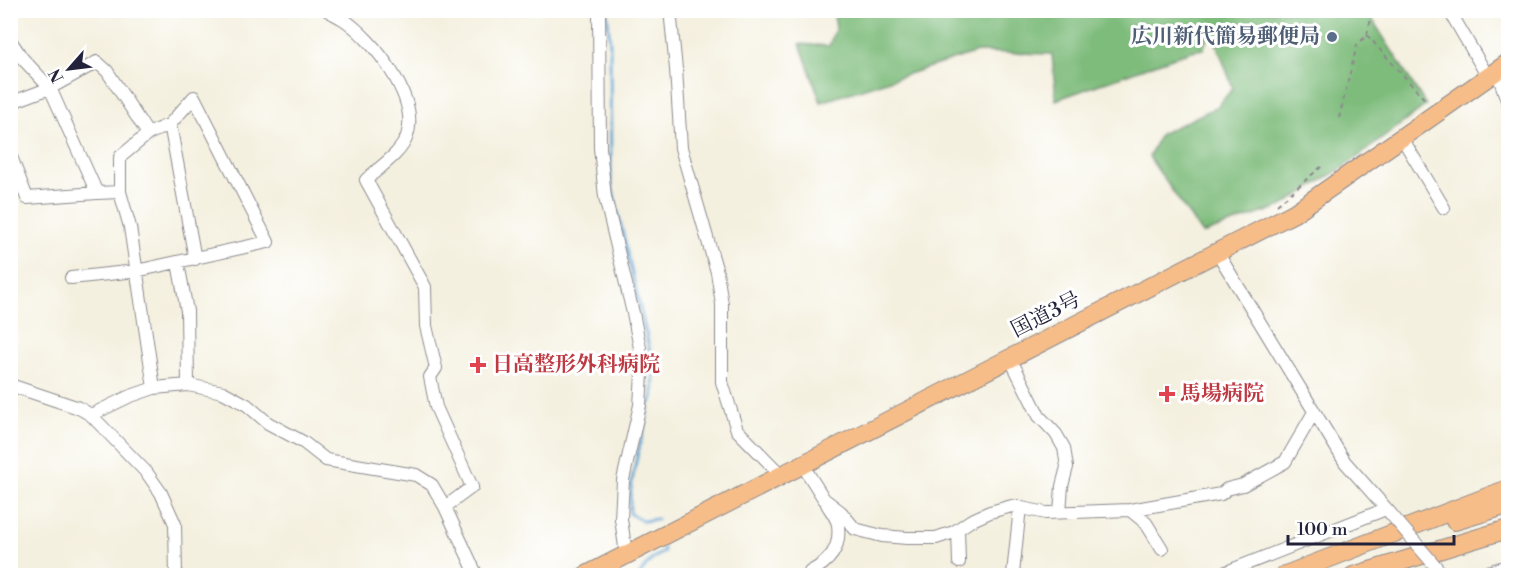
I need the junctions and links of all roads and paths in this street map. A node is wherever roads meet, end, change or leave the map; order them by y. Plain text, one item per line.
1 (327, 10) edge
2 (599, 10) edge
3 (670, 10) edge
4 (1373, 10) edge
5 (1449, 10) edge
6 (1367, 35) junction
7 (10, 40) edge
8 (1498, 70) edge
9 (50, 88) junction
10 (10, 103) edge
11 (1509, 103) edge
12 (1431, 107) dead end
13 (1339, 118) dead end
14 (170, 124) junction
15 (148, 134) junction
16 (1402, 138) junction
17 (10, 154) edge
18 (1322, 166) dead end
19 (120, 192) junction
20 (97, 193) junction
21 (1444, 208) dead end
22 (1272, 210) dead end
23 (1217, 252) junction
24 (195, 259) junction
25 (178, 263) junction
26 (136, 271) junction
27 (71, 279) dead end
28 (1010, 358) junction
29 (10, 385) edge
30 (188, 385) junction
31 (154, 388) junction
32 (1314, 412) junction
33 (91, 415) junction
34 (802, 464) junction
35 (781, 475) junction
36 (1509, 489) edge
37 (823, 497) junction
38 (1509, 505) edge
39 (445, 507) junction
40 (1020, 507) junction
41 (1130, 510) junction
42 (1388, 511) junction
43 (1060, 512) junction
44 (1509, 529) edge
45 (957, 530) junction
46 (1162, 549) dead end
47 (626, 554) junction
48 (959, 562) dead end
49 (1509, 566) edge
50 (810, 572) dead end
51 (1013, 574) edge
52 (1443, 575) edge
53 (176, 576) edge
54 (477, 576) edge
55 (585, 576) edge
56 (1216, 576) edge
57 (1284, 576) edge
58 (1353, 576) edge
59 (1475, 576) edge

1 - 39 street
2 - 47 street
3 - 35 street
4 - 6 path
5 - 8 street
6 - 12 path
6 - 13 path
7 - 9 street
8 - 11 street
8 - 16 highway, 国道3号
9 - 10 street
9 - 15 street
9 - 20 street
14 - 15 street
14 - 24 street
14 - 24 street
15 - 19 street
16 - 21 street
16 - 23 highway, 国道3号
17 - 20 street
18 - 22 path
19 - 20 street
19 - 26 street
23 - 28 highway, 国道3号
23 - 32 street
24 - 25 street
25 - 26 street
25 - 30 street
26 - 27 street
26 - 31 street
28 - 34 highway, 国道3号
28 - 43 street
29 - 33 street
30 - 31 street
30 - 39 street
31 - 33 street
32 - 41 street
32 - 42 street
33 - 53 street
34 - 35 highway, 国道3号
34 - 37 street
35 - 47 highway, 国道3号
36 - 57 highway
37 - 45 street
37 - 50 street
38 - 57 highway
39 - 54 street
40 - 43 street
40 - 45 street
40 - 51 street
41 - 43 street
41 - 46 street
42 - 52 street, bridge
42 - 56 street
44 - 58 highway
45 - 48 street
47 - 55 highway, 国道3号
49 - 59 street

